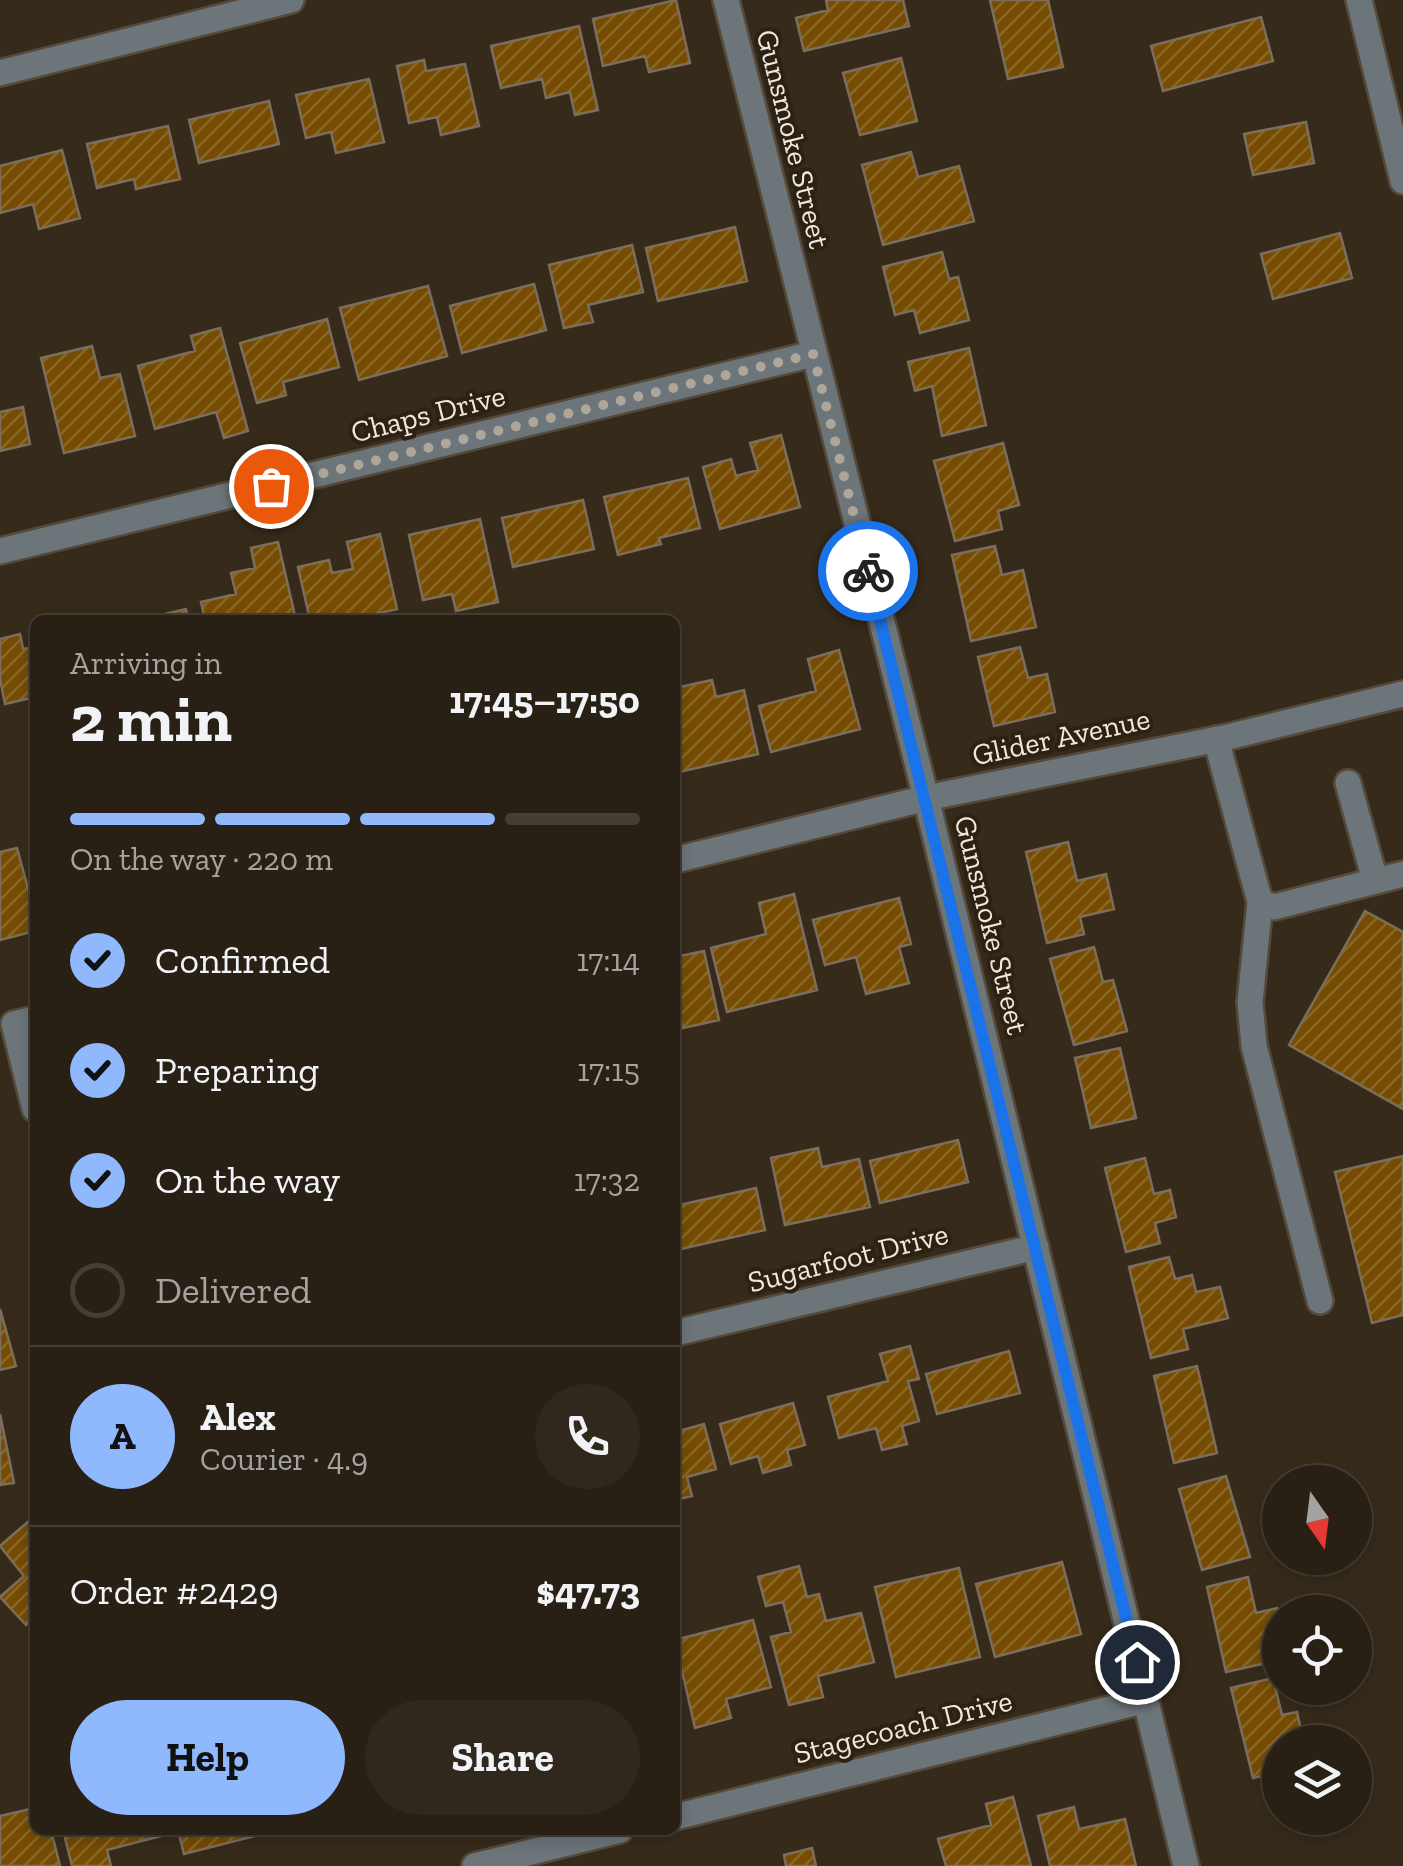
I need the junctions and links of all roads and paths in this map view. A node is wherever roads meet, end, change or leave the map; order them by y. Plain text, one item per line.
1 (292, 0) edge
2 (726, 0) edge
3 (1359, 0) edge
4 (0, 73) edge
5 (1403, 181) edge
6 (813, 354) junction
7 (0, 551) edge
8 (1403, 694) edge
9 (1216, 739) junction
10 (1348, 783) dead end
11 (926, 798) junction
12 (680, 859) edge
13 (1403, 874) edge
14 (1374, 880) junction
15 (1260, 902) junction
16 (30, 1020) edge
17 (30, 1089) edge
18 (1036, 1246) junction
19 (1320, 1301) dead end
20 (680, 1332) edge
21 (1146, 1700) junction
22 (680, 1815) edge
23 (600, 1835) edge
24 (475, 1866) edge
25 (1186, 1866) edge

1 - 4 street
2 - 6 street, Gunsmoke Street
3 - 5 street
6 - 7 street, Chaps Drive
6 - 11 street, Gunsmoke Street
8 - 9 street, Glider Avenue
9 - 11 street, Glider Avenue
9 - 15 street
10 - 14 street
11 - 12 street, Glider Avenue
11 - 18 street, Gunsmoke Street
13 - 14 street
14 - 15 street
15 - 19 street
16 - 17 street
18 - 20 street, Sugarfoot Drive
18 - 21 street, Gunsmoke Street
21 - 22 street, Stagecoach Drive
21 - 25 street, Gunsmoke Street
23 - 24 street

